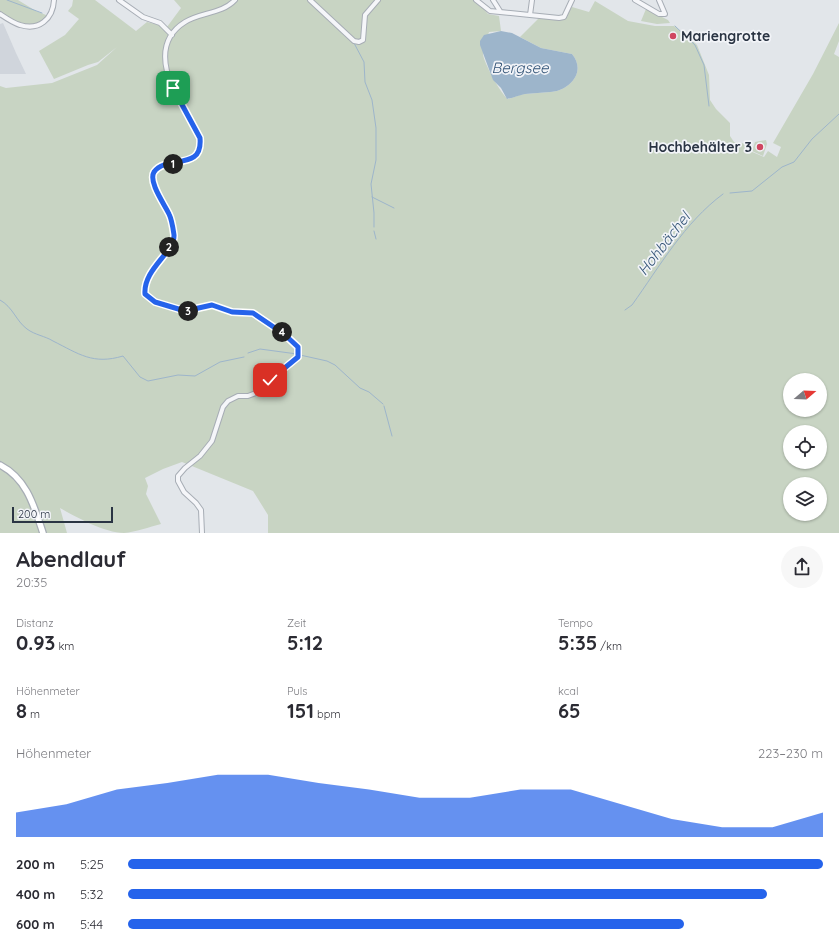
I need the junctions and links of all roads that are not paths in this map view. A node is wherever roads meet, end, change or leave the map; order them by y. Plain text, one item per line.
1 (54, 0) edge
2 (119, 0) edge
3 (235, 0) edge
4 (310, 0) edge
5 (378, 0) edge
6 (476, 0) edge
7 (493, 0) edge
8 (532, 0) edge
9 (572, 0) edge
10 (635, 0) edge
11 (659, 0) edge
12 (500, 10) junction
13 (0, 14) edge
14 (530, 15) junction
15 (172, 35) junction
16 (0, 465) edge
17 (43, 533) edge
18 (202, 533) edge

1 - 13 street
2 - 15 street
3 - 15 street
4 - 5 street
6 - 12 street
7 - 12 street
8 - 14 street
9 - 14 street
10 - 11 street
12 - 14 street
15 - 18 street
16 - 17 main road

